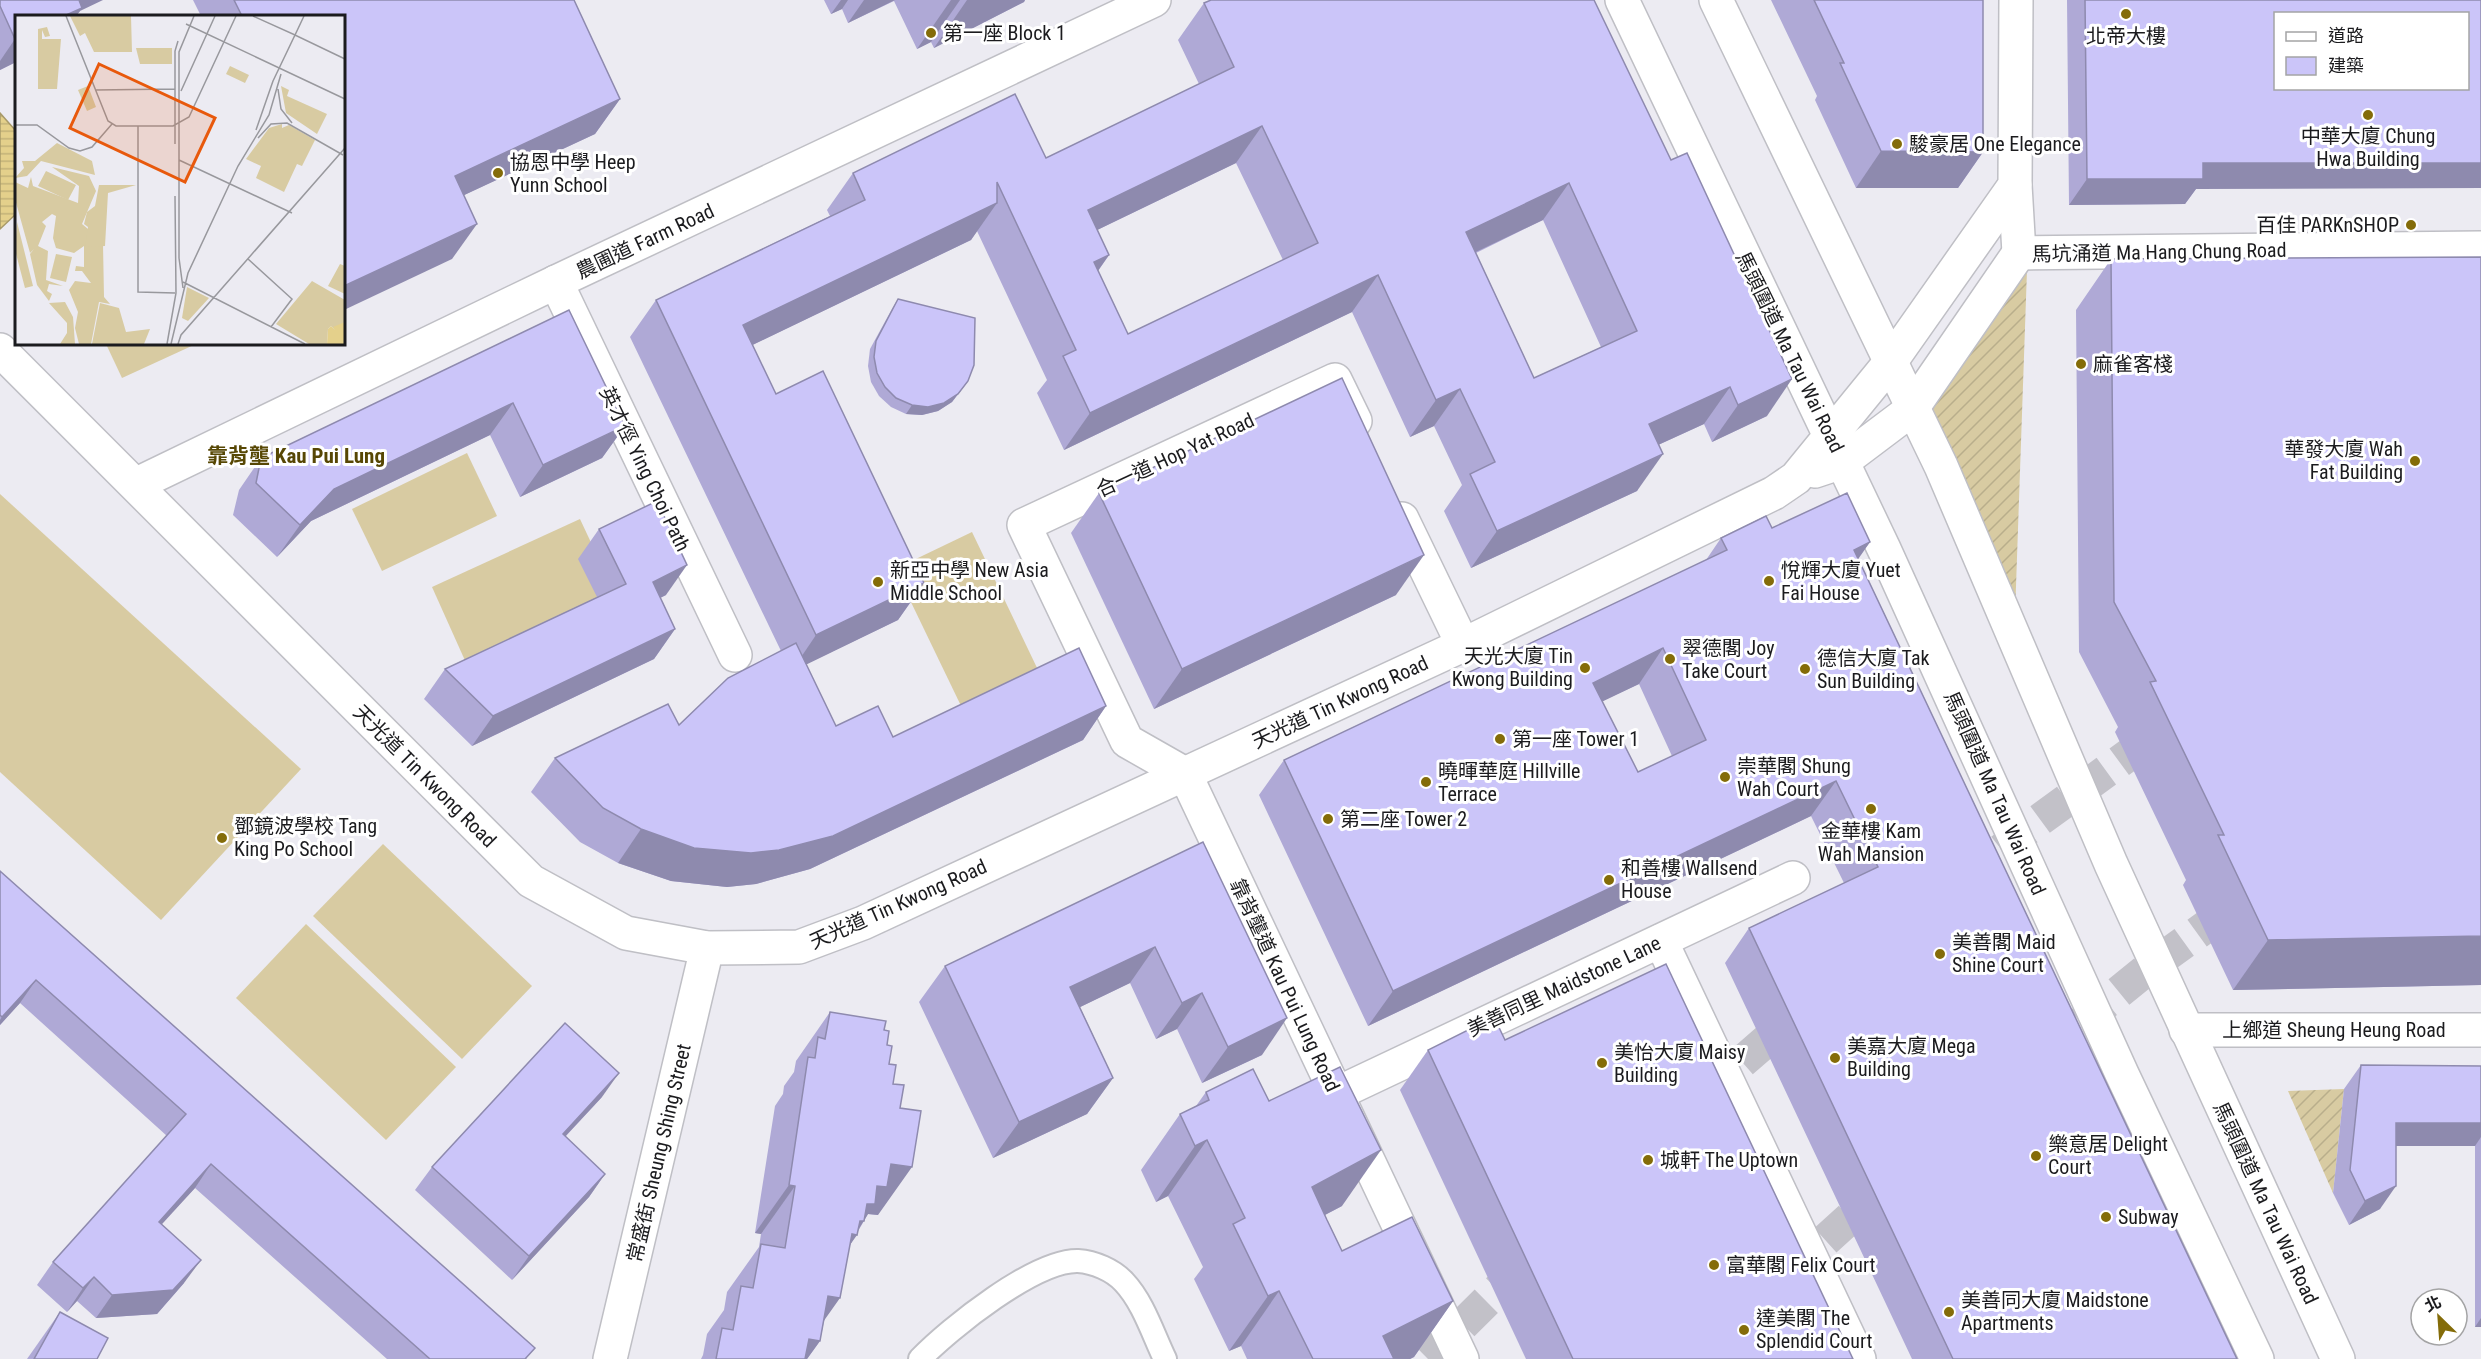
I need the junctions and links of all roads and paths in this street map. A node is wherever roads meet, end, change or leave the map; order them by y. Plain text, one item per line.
1 (1154, 0) edge
2 (1622, 0) edge
3 (1716, 0) edge
4 (2016, 0) edge
5 (2015, 185) junction
6 (2481, 248) edge
7 (2019, 253) junction
8 (556, 282) junction
9 (0, 350) edge
10 (1889, 364) junction
11 (1911, 410) junction
12 (1836, 448) junction
13 (1370, 453) edge
14 (137, 484) junction
15 (1390, 494) edge
16 (1463, 645) junction
17 (735, 656) dead end
18 (1185, 774) junction
19 (1793, 878) dead end
20 (1661, 940) junction
21 (707, 948) junction
22 (2186, 1030) junction
23 (2481, 1030) edge
24 (1336, 1094) junction
25 (610, 1359) edge
26 (920, 1359) edge
27 (1165, 1359) edge
28 (1462, 1359) edge
29 (1859, 1359) edge
30 (2257, 1359) edge
31 (2338, 1359) edge

1 - 8 street, 農圃道 Farm Road
2 - 12 street, 馬頭圍道 Ma Tau Wai Road
3 - 10 street, 馬頭圍道 Ma Tau Wai Road
4 - 5 street
5 - 7 street
5 - 10 street
6 - 7 street, 馬坑涌道 Ma Hang Chung Road
7 - 11 street, 馬坑涌道 Ma Hang Chung Road
8 - 14 street, 農圃道 Farm Road
8 - 17 street, 英才徑 Ying Choi Path
9 - 14 street, 天光道 Tin Kwong Road
10 - 11 street, 馬頭圍道 Ma Tau Wai Road
10 - 12 street, 天光道 Tin Kwong Road
11 - 12 street, 馬坑涌道 Ma Hang Chung Road
11 - 22 street, 馬頭圍道 Ma Tau Wai Road
12 - 16 street, 天光道 Tin Kwong Road
12 - 30 street, 馬頭圍道 Ma Tau Wai Road
13 - 18 street, 合一道 Hop Yat Road
14 - 21 street, 天光道 Tin Kwong Road
15 - 16 street
16 - 18 street, 天光道 Tin Kwong Road
18 - 21 street, 天光道 Tin Kwong Road
18 - 24 street, 靠背壟道 Kau Pui Lung Road
19 - 20 street, 美善同里 Maidstone Lane
20 - 24 street, 美善同里 Maidstone Lane
20 - 29 street
21 - 25 street, 常盛街 Sheung Shing Street
22 - 23 street, 上鄉道 Sheung Heung Road
22 - 31 street, 馬頭圍道 Ma Tau Wai Road
24 - 28 street, 靠背壟道 Kau Pui Lung Road
26 - 27 lane

